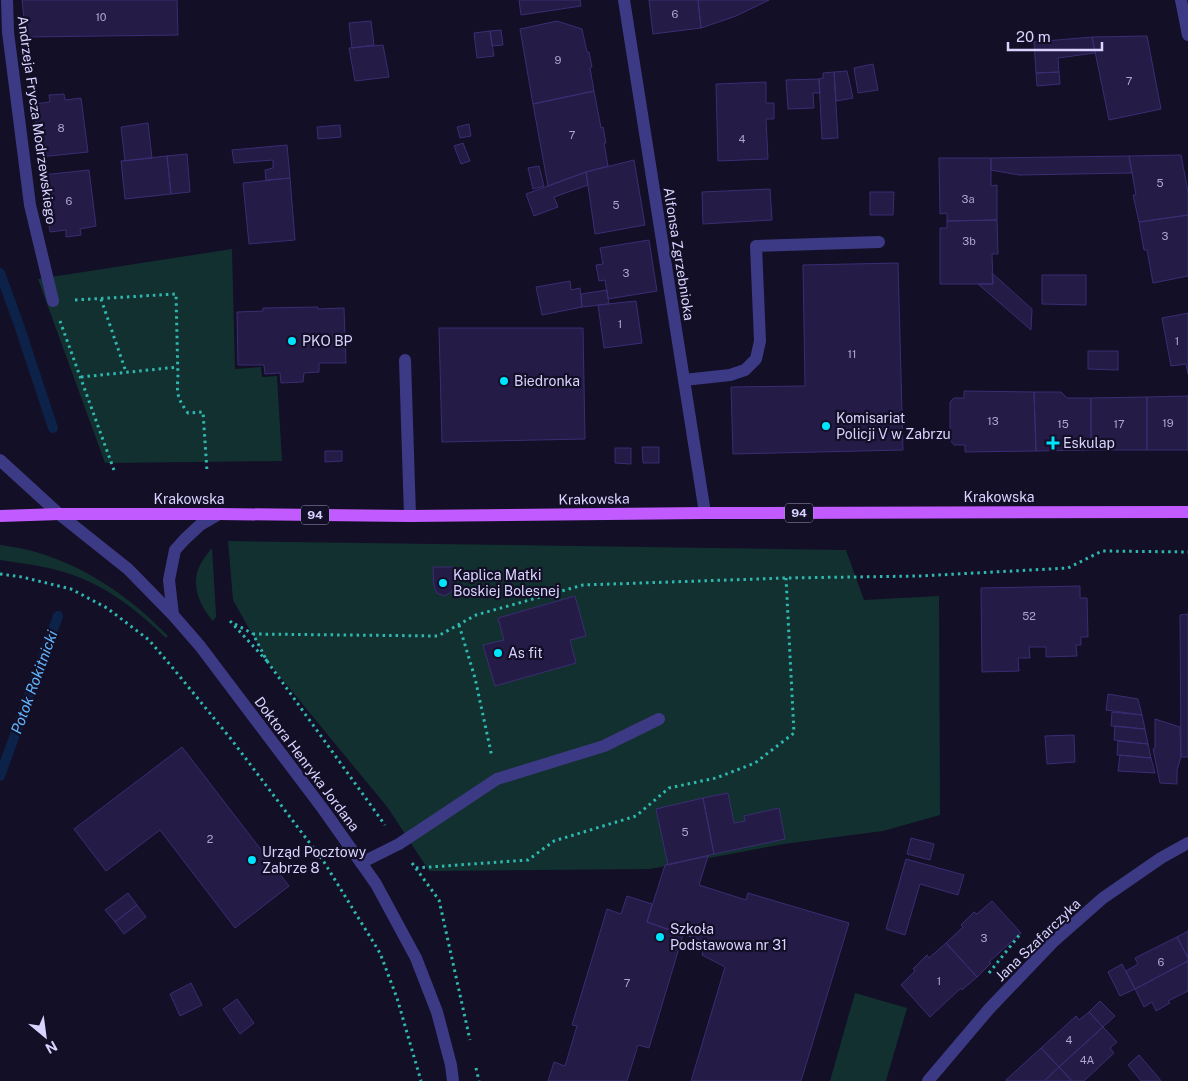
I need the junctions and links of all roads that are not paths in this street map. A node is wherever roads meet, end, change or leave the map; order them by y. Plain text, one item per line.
1 (7, 0) edge
2 (624, 0) edge
3 (1181, 0) edge
4 (4, 31) edge
5 (1188, 35) edge
6 (879, 242) dead end
7 (52, 302) road end
8 (405, 360) dead end
9 (684, 380) junction
10 (0, 460) edge
11 (1188, 512) edge
12 (705, 513) junction
13 (59, 514) junction
14 (219, 514) junction
15 (0, 516) edge
16 (410, 516) junction
17 (173, 615) junction
18 (658, 719) dead end
19 (1188, 843) edge
20 (361, 863) junction
21 (453, 1081) edge
22 (928, 1081) edge

1 - 4 street, Andrzeja Frycza Modrzewskiego
2 - 9 street, Alfonsa Zgrzebnioka
3 - 5 street
4 - 7 street, Andrzeja Frycza Modrzewskiego
6 - 9 street
8 - 16 street
9 - 12 street, Alfonsa Zgrzebnioka
10 - 13 street, Doktora Henryka Jordana
11 - 12 main road, Krakowska / 94
12 - 16 main road, Krakowska / 94
13 - 14 main road, Krakowska / 94
13 - 15 main road, Krakowska / 94
13 - 17 street, Doktora Henryka Jordana
14 - 16 main road, Krakowska / 94
14 - 17 street
17 - 20 street, Doktora Henryka Jordana
18 - 20 street
19 - 22 street, Jana Szafarczyka
20 - 21 street, Doktora Henryka Jordana

